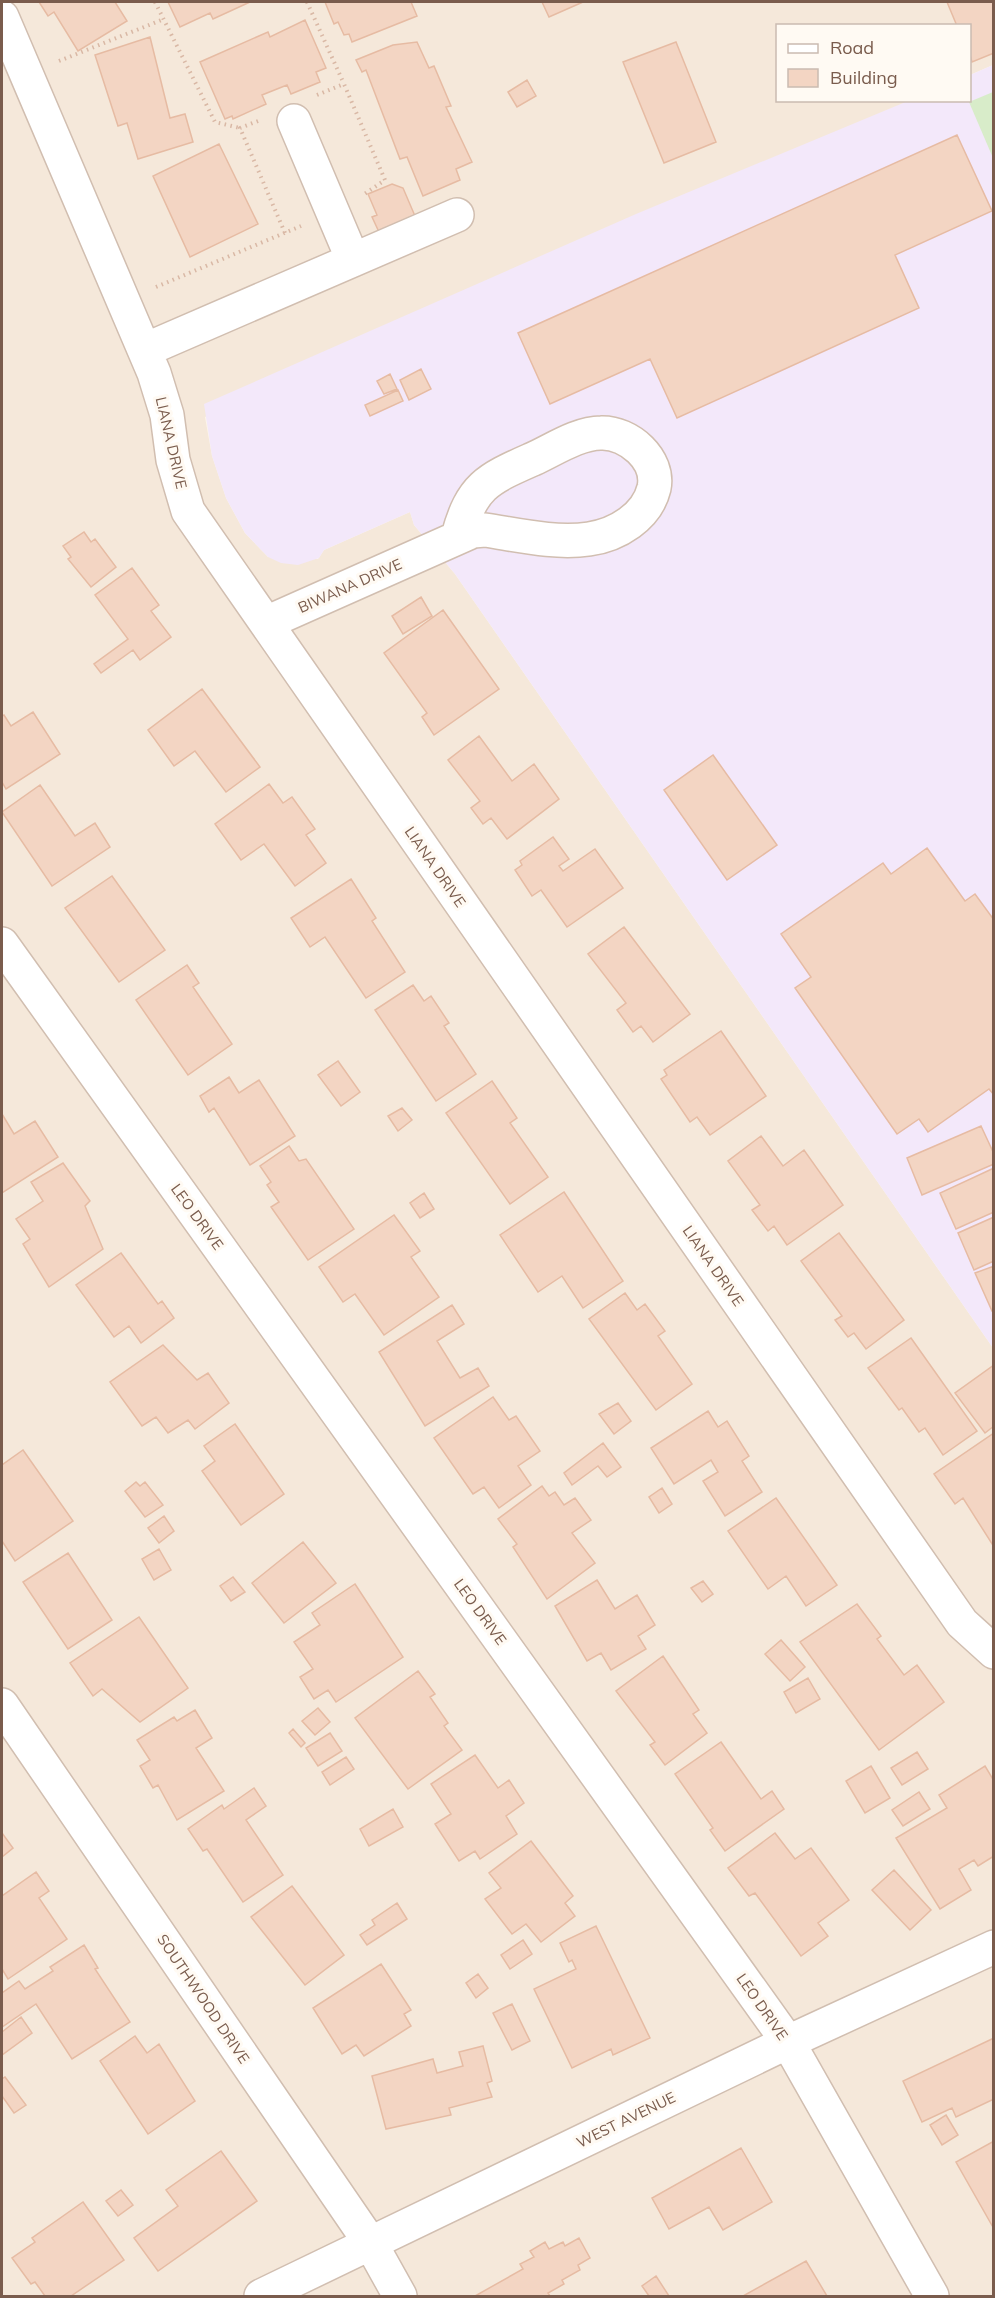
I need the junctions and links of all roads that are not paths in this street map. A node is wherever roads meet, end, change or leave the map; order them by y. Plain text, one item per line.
1 (2, 17) edge
2 (294, 121) dead end
3 (457, 215) dead end
4 (353, 260) junction
5 (145, 350) junction
6 (446, 542) junction
7 (266, 623) junction
8 (2, 944) edge
9 (993, 1652) edge
10 (2, 1705) edge
11 (993, 1947) edge
12 (788, 2042) junction
13 (371, 2244) junction
14 (261, 2296) edge
15 (400, 2296) edge
16 (932, 2296) edge

1 - 5 street, LIANA DRIVE
2 - 4 street
3 - 4 street
4 - 5 street
5 - 7 street, LIANA DRIVE
6 - 6 street, BIWANA DRIVE
6 - 7 street, BIWANA DRIVE
7 - 9 street, LIANA DRIVE
8 - 12 street, LEO DRIVE
10 - 13 street, SOUTHWOOD DRIVE
11 - 12 street, WEST AVENUE
12 - 13 street, WEST AVENUE
12 - 16 street, LEO DRIVE
13 - 14 street, WEST AVENUE
13 - 15 street, SOUTHWOOD DRIVE

